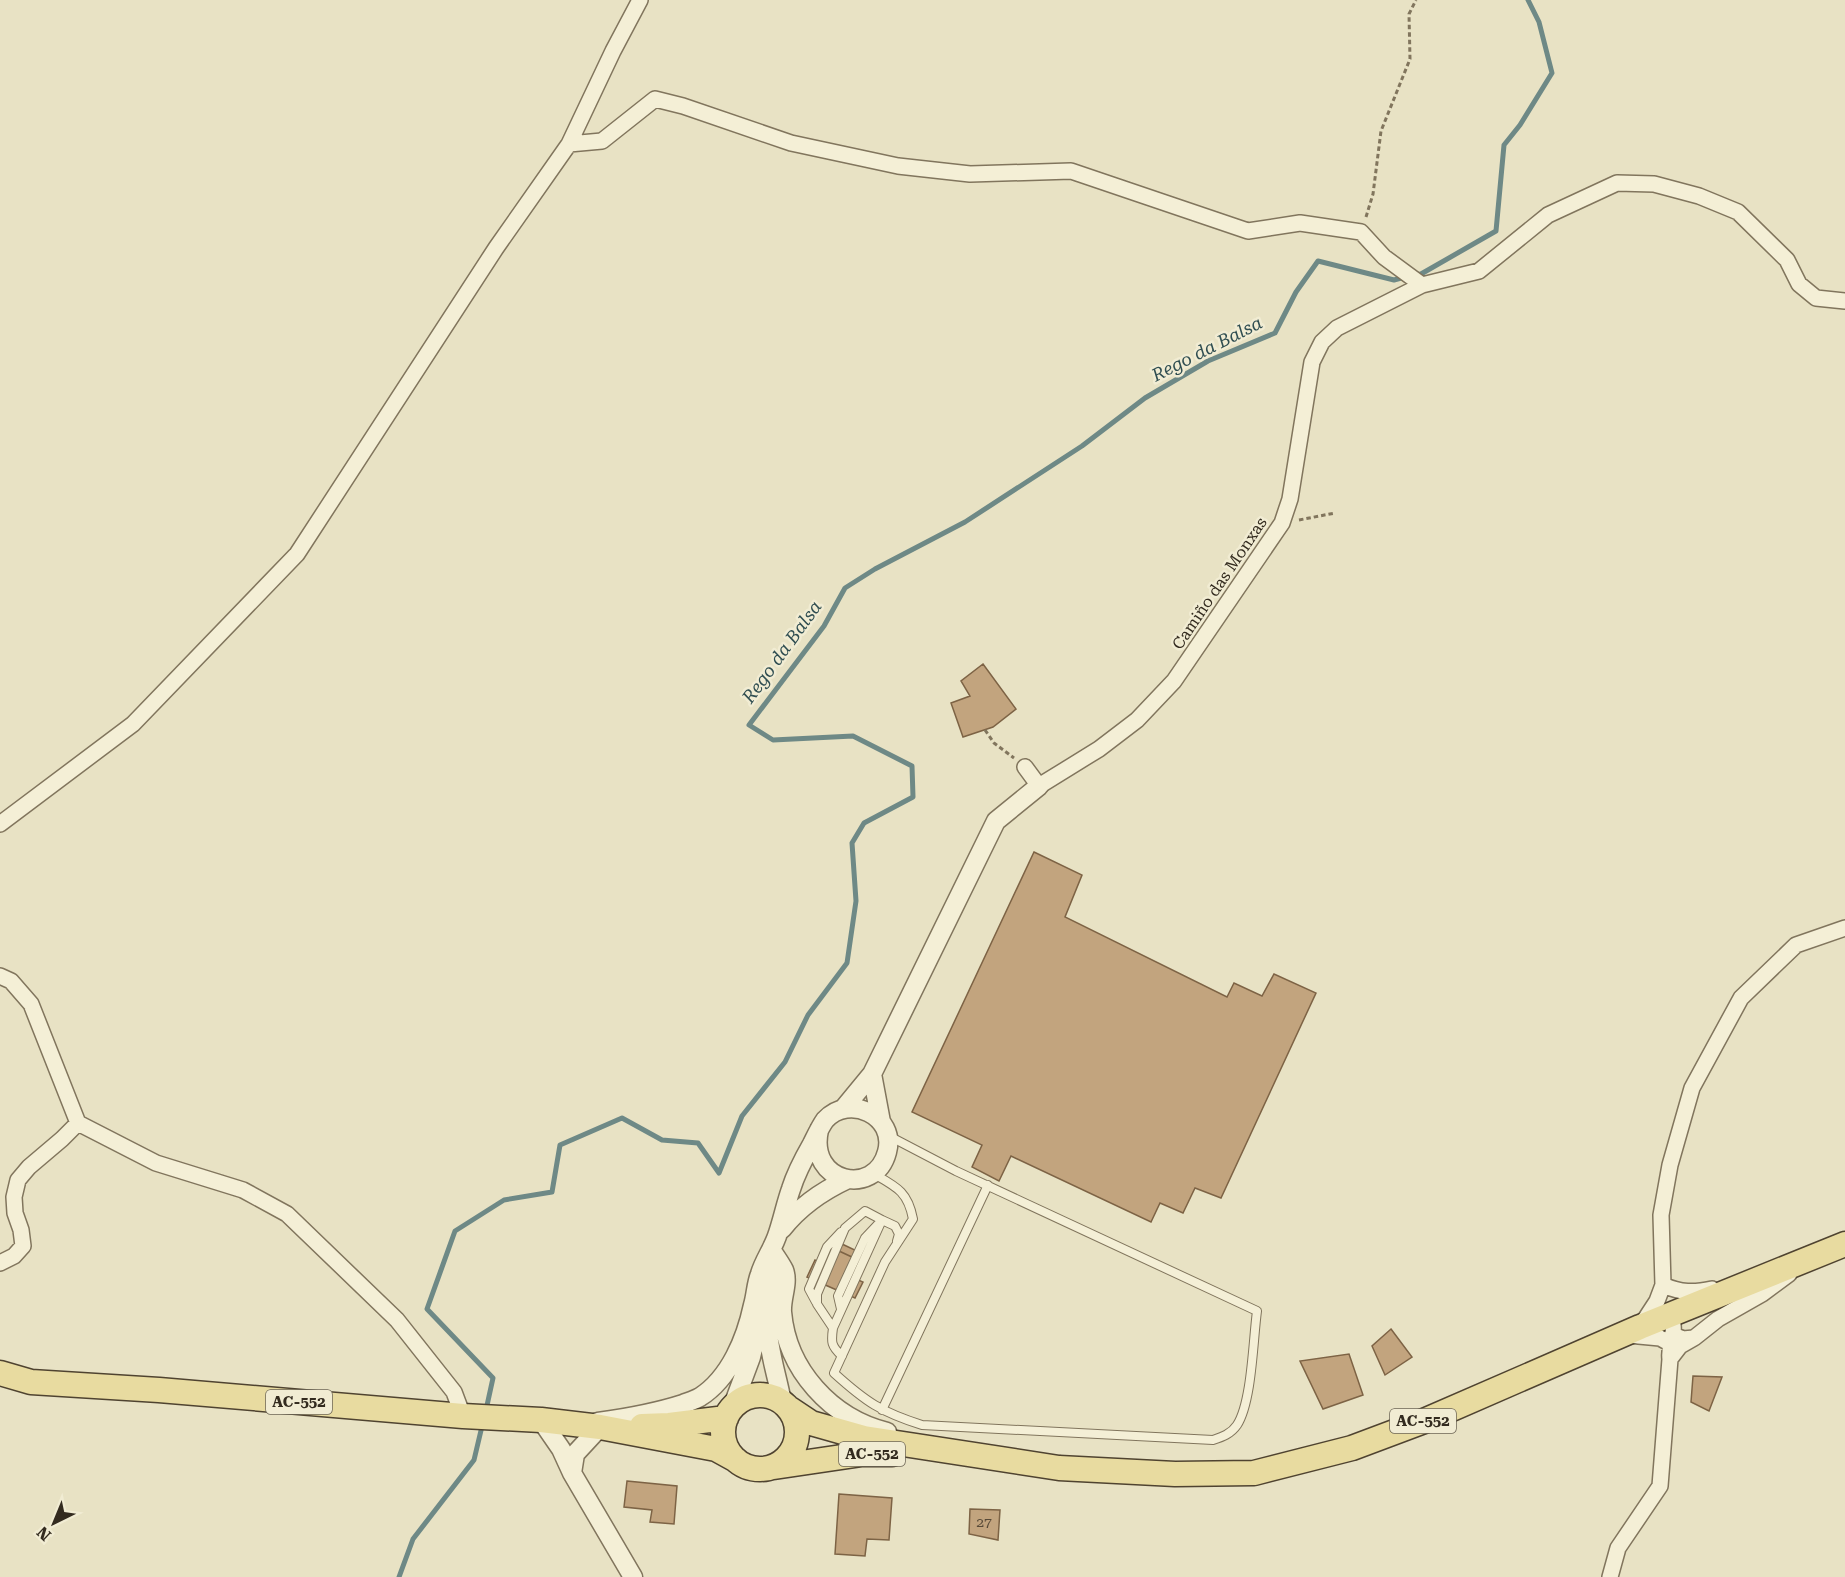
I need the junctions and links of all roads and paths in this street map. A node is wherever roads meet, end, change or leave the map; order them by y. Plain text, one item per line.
1 (640, 0) edge
2 (1416, 0) edge
3 (569, 144) junction
4 (1361, 232) junction
5 (1421, 285) junction
6 (1845, 301) edge
7 (1335, 513) dead end
8 (1282, 523) junction
9 (985, 730) dead end
10 (1025, 767) joint
11 (1039, 786) junction
12 (0, 824) edge
13 (1845, 928) edge
14 (0, 976) edge
15 (872, 1074) junction
16 (844, 1108) junction
17 (78, 1123) junction
18 (884, 1129) junction
19 (819, 1130) junction
20 (873, 1173) junction
21 (848, 1179) junction
22 (988, 1185) junction
23 (882, 1220) junction
24 (779, 1232) junction
25 (1845, 1244) edge
26 (896, 1245) junction
27 (772, 1251) junction
28 (1813, 1257) junction
29 (0, 1263) edge
30 (1762, 1277) junction
31 (1663, 1286) junction
32 (1686, 1326) junction
33 (833, 1328) junction
34 (1637, 1328) junction
35 (842, 1356) junction
36 (0, 1373) edge
37 (786, 1406) junction
38 (882, 1410) junction
39 (729, 1413) junction
40 (463, 1416) junction
41 (541, 1420) junction
42 (589, 1426) junction
43 (975, 1455) junction
44 (736, 1460) junction
45 (769, 1468) junction
46 (572, 1473) junction
47 (633, 1577) edge
48 (1610, 1577) edge

1 - 3 street
2 - 4 path
3 - 4 street
3 - 12 street
4 - 5 street
5 - 6 street, Camiño das Monxas
5 - 8 street, Camiño das Monxas
7 - 8 path
8 - 11 street, Camiño das Monxas
9 - 10 path
10 - 11 street
11 - 15 street
13 - 31 street
14 - 17 street
15 - 16 street
15 - 18 street
16 - 18 street
16 - 19 street
17 - 29 street
17 - 40 street
18 - 20 street
18 - 22 lane
19 - 21 street
19 - 24 street
20 - 21 street
20 - 26 lane
21 - 24 street
22 - 38 lane
22 - 38 lane
23 - 26 lane
23 - 33 lane
23 - 33 lane
24 - 27 street
25 - 28 main road, AC-552
26 - 35 lane
27 - 37 street
27 - 39 street
27 - 42 street
27 - 43 street
28 - 30 main road, AC-552
28 - 32 street
30 - 31 street
30 - 32 main road, AC-552
31 - 34 street
32 - 34 main road, AC-552
32 - 34 street
32 - 48 street
33 - 35 lane
34 - 43 main road, AC-552
35 - 38 lane
36 - 40 main road, AC-552
37 - 39 main road, AC-552
37 - 43 main road, AC-552
37 - 45 main road
39 - 42 main road, AC-552
39 - 44 main road
40 - 41 main road, AC-552
41 - 42 main road, AC-552
41 - 46 street
42 - 44 main road, AC-552
42 - 46 street
43 - 45 main road, AC-552
44 - 45 main road, AC-552
46 - 47 street

